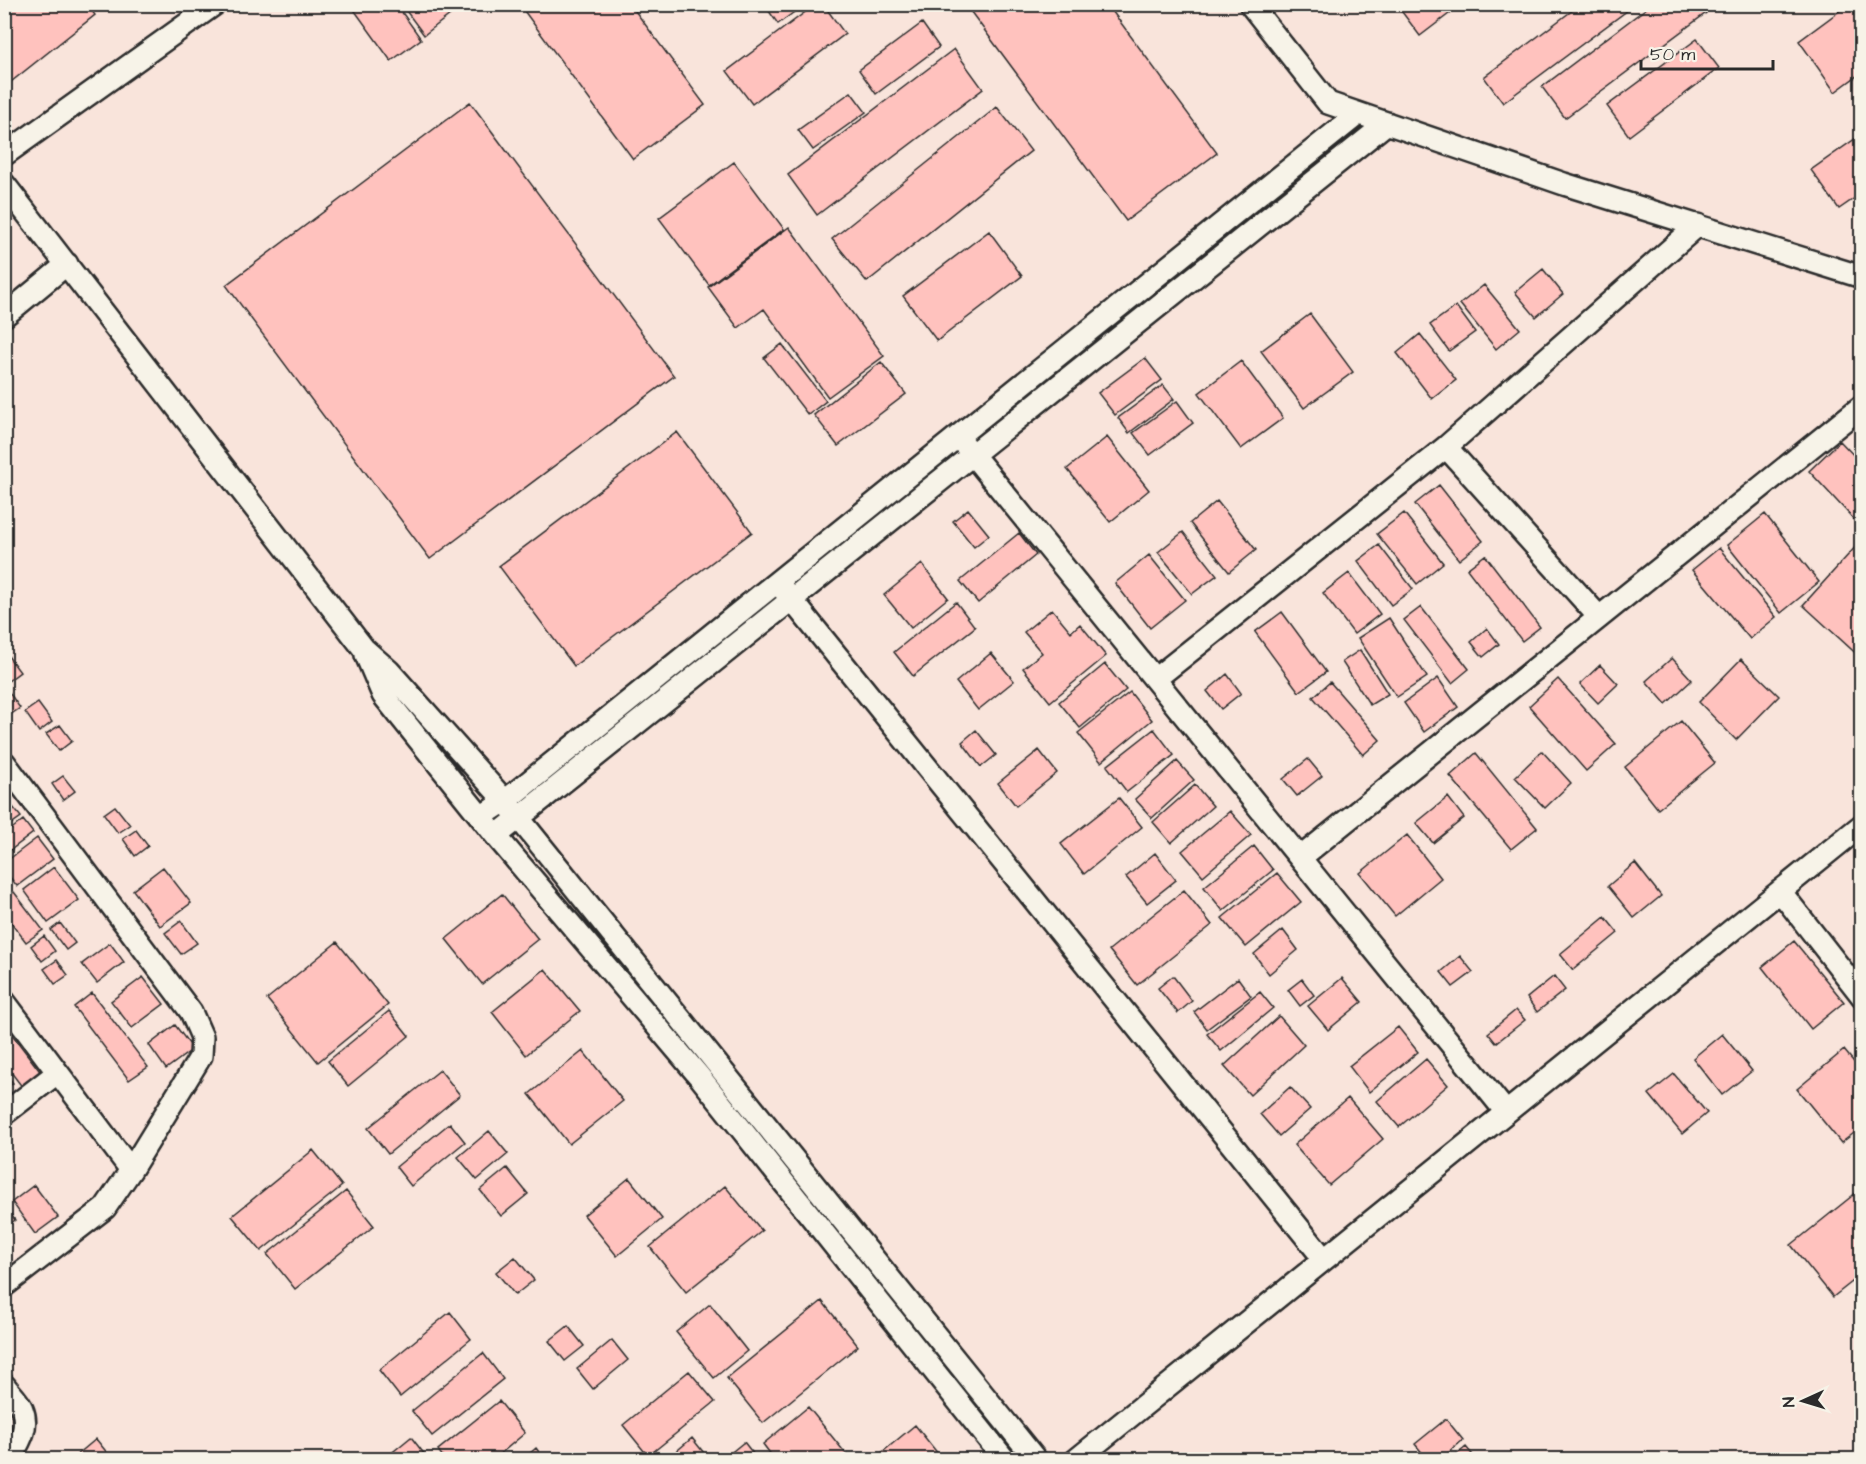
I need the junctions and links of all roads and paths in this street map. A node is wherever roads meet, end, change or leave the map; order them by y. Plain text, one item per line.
1 (215, 4) edge
2 (1250, 4) edge
3 (1358, 114) junction
4 (1387, 123) junction
5 (4, 155) edge
6 (4, 184) edge
7 (1698, 225) junction
8 (68, 264) junction
9 (1862, 277) edge
10 (4, 316) edge
11 (1862, 406) edge
12 (958, 436) junction
13 (1446, 447) junction
14 (972, 454) junction
15 (777, 582) junction
16 (791, 599) junction
17 (1599, 617) junction
18 (364, 649) junction
19 (1155, 679) junction
20 (4, 762) edge
21 (511, 809) junction
22 (482, 816) junction
23 (1862, 825) edge
24 (496, 836) junction
25 (1300, 858) junction
26 (1780, 891) junction
27 (1862, 996) edge
28 (4, 1001) edge
29 (57, 1073) junction
30 (1506, 1112) junction
31 (4, 1114) edge
32 (131, 1170) junction
33 (1324, 1259) junction
34 (4, 1286) edge
35 (4, 1385) edge
36 (9, 1460) edge
37 (1005, 1460) edge
38 (1036, 1460) edge
39 (1076, 1460) edge

1 - 5 street
2 - 3 street
3 - 4 street
3 - 12 street
4 - 7 street
4 - 14 street
6 - 8 street
7 - 9 street
7 - 13 street
8 - 10 street
8 - 18 street
11 - 17 street
12 - 14 street
12 - 15 street
13 - 17 street
13 - 19 street
14 - 16 street
14 - 19 street
15 - 16 street
15 - 21 street
16 - 21 street
16 - 33 street
17 - 25 street
18 - 21 street
18 - 22 street
19 - 25 street
20 - 32 street
21 - 22 street
21 - 24 street
21 - 38 street
22 - 24 street
23 - 26 street
24 - 37 street
25 - 30 street
26 - 27 street
26 - 30 street
28 - 29 street
29 - 31 street
29 - 32 street
30 - 33 street
32 - 34 street
33 - 39 street
35 - 36 street

